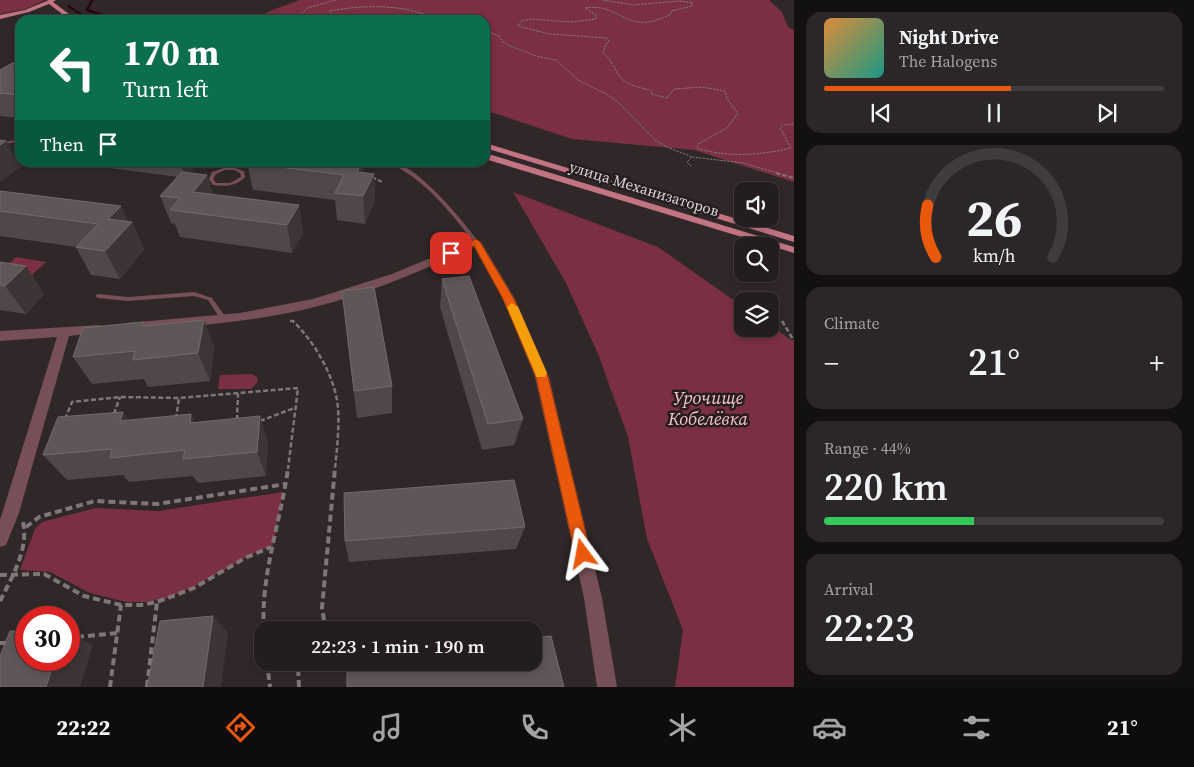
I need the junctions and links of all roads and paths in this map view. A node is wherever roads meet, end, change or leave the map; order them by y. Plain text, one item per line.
1 (336, 0) edge
2 (603, 0) edge
3 (51, 1) edge
4 (68, 15) edge
5 (299, 15) edge
6 (332, 15) edge
7 (423, 15) edge
8 (0, 18) edge
9 (15, 19) edge
10 (490, 32) edge
11 (794, 124) edge
12 (15, 141) edge
13 (0, 144) edge
14 (490, 147) edge
15 (692, 157) junction
16 (490, 158) edge
17 (401, 167) edge
18 (692, 167) dead end
19 (250, 168) dead end
20 (242, 172) junction
21 (370, 176) edge
22 (794, 178) edge
23 (382, 182) dead end
24 (794, 239) edge
25 (476, 242) junction
26 (794, 250) edge
27 (98, 296) dead end
28 (223, 318) junction
29 (284, 320) dead end
30 (782, 321) dead end
31 (64, 332) junction
32 (0, 336) edge
33 (794, 341) edge
34 (238, 394) junction
35 (120, 397) junction
36 (179, 398) junction
37 (297, 407) junction
38 (114, 415) edge
39 (256, 423) edge
40 (237, 426) edge
41 (175, 427) edge
42 (62, 428) edge
43 (286, 484) junction
44 (21, 516) dead end
45 (26, 527) junction
46 (0, 539) edge
47 (272, 547) junction
48 (13, 574) junction
49 (0, 575) edge
50 (0, 601) edge
51 (157, 602) junction
52 (121, 605) junction
53 (263, 621) edge
54 (324, 621) edge
55 (118, 633) junction
56 (80, 636) edge
57 (9, 643) edge
58 (0, 644) edge
59 (269, 671) edge
60 (298, 671) edge
61 (110, 687) edge
62 (146, 687) edge
63 (270, 687) edge
64 (299, 687) edge
65 (607, 687) edge

1 - 5 path
2 - 11 path
3 - 4 main road
3 - 8 main road
6 - 7 path
8 - 9 main road
10 - 15 path
12 - 13 lane
14 - 24 main road, улица Механизаторов
15 - 18 path
15 - 22 path
16 - 26 main road, улица Механизаторов
17 - 25 lane
19 - 20 lane
20 - 20 lane
21 - 23 path
25 - 28 street
25 - 65 street
27 - 28 lane
28 - 31 street
29 - 54 path
30 - 33 path
31 - 32 street
31 - 46 street
34 - 36 path
34 - 37 path
34 - 40 path
35 - 36 path
35 - 38 path
35 - 42 path
36 - 41 path
37 - 39 path
37 - 43 path
43 - 45 path
43 - 47 path
44 - 45 path
45 - 48 path
47 - 51 path
47 - 53 path
48 - 49 path
48 - 50 path
48 - 52 path
51 - 52 path
51 - 62 path
52 - 55 path
55 - 56 path
55 - 61 path
57 - 58 path
59 - 63 path
60 - 64 path

